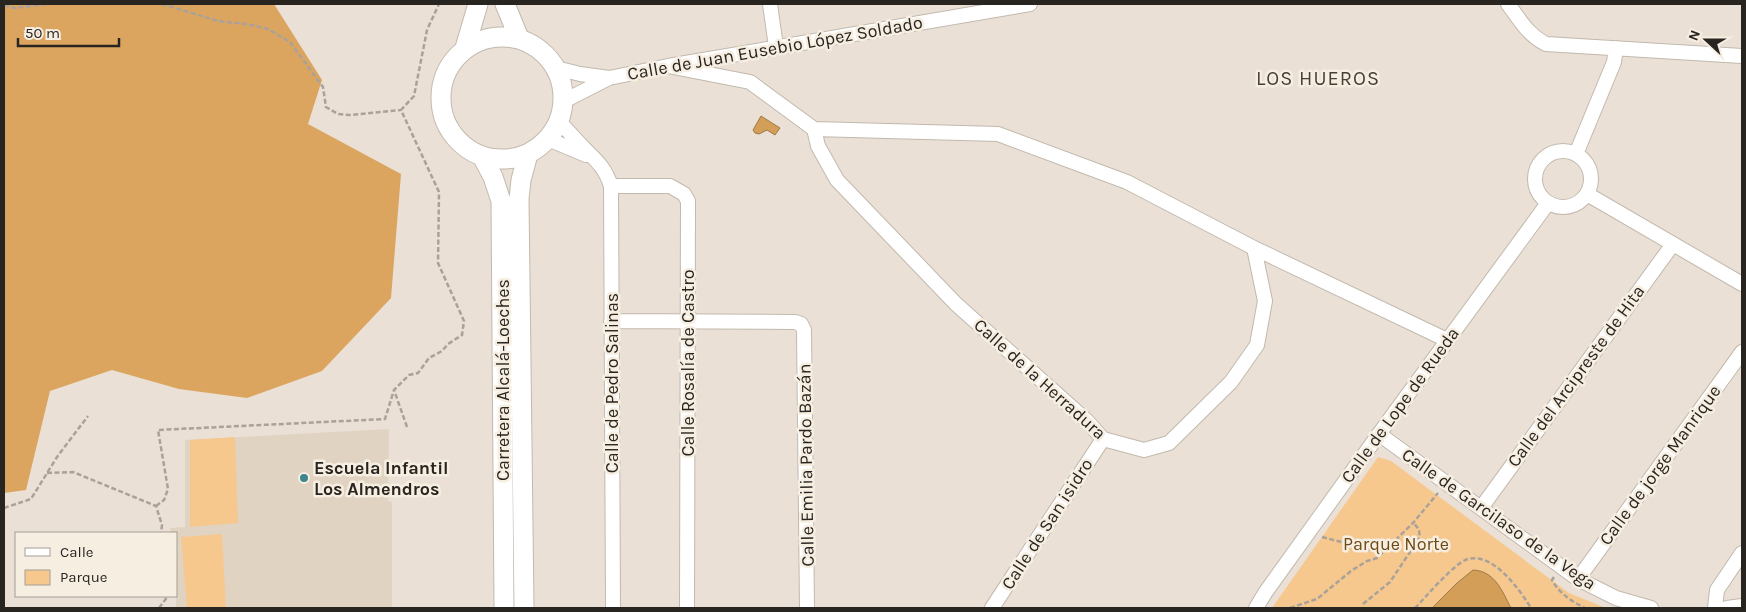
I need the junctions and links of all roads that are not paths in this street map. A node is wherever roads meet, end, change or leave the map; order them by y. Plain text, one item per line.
1 (478, 4) edge
2 (770, 4) edge
3 (1030, 4) edge
4 (1508, 4) edge
5 (508, 8) edge
6 (519, 38) junction
7 (776, 47) junction
8 (465, 48) junction
9 (1616, 48) junction
10 (1742, 56) edge
11 (668, 66) junction
12 (556, 68) junction
13 (609, 78) junction
14 (564, 101) junction
15 (559, 122) junction
16 (814, 128) junction
17 (548, 139) junction
18 (528, 154) junction
19 (1576, 154) junction
20 (482, 156) junction
21 (598, 161) junction
22 (611, 186) junction
23 (1587, 194) junction
24 (1548, 203) junction
25 (1672, 244) junction
26 (1254, 248) junction
27 (1742, 284) edge
28 (611, 321) junction
29 (688, 322) junction
30 (1447, 340) junction
31 (1742, 352) edge
32 (1379, 434) junction
33 (1102, 439) junction
34 (1481, 508) junction
35 (1742, 553) edge
36 (1578, 578) junction
37 (1742, 606) edge
38 (504, 608) edge
39 (524, 608) edge
40 (613, 608) edge
41 (687, 608) edge
42 (807, 608) edge
43 (992, 608) edge
44 (1256, 608) edge
45 (1651, 608) edge
46 (1715, 608) edge
47 (1727, 608) edge

1 - 8 main road
2 - 7 street
3 - 7 street, Calle de Juan Eusebio López Soldado
4 - 9 street
5 - 6 main road
6 - 8 main road
6 - 12 main road
7 - 11 street, Calle de Juan Eusebio López Soldado
8 - 20 main road
9 - 10 street
9 - 19 street
11 - 13 street, Calle de Juan Eusebio López Soldado
11 - 16 street
12 - 13 street, Calle de Juan Eusebio López Soldado
12 - 14 main road
13 - 14 street, Calle de Juan Eusebio López Soldado
14 - 15 main road
15 - 17 main road
15 - 21 street, Calle de Pedro Salinas
16 - 26 street
16 - 33 street, Calle de la Herradura
17 - 18 main road
17 - 21 street
18 - 20 main road
18 - 39 main road, Carretera Alcalá-Loeches
19 - 23 street
19 - 24 street
20 - 38 main road, Carretera Alcalá-Loeches
21 - 22 street, Calle de Pedro Salinas
22 - 28 street, Calle de Pedro Salinas
22 - 29 street, Calle Rosalía de Castro
23 - 24 street
23 - 25 street
24 - 30 street, Calle de Lope de Rueda
25 - 27 street
25 - 34 street, Calle del Arcipreste de Hita
26 - 30 street
26 - 33 street, Calle de la Herradura
28 - 29 street
28 - 40 street, Calle de Pedro Salinas
29 - 41 street, Calle Rosalía de Castro
29 - 42 street, Calle Emilia Pardo Bazán
30 - 32 street, Calle de Lope de Rueda
31 - 36 street, Calle de jorge Manrique
32 - 34 street, Calle de Garcilaso de la Vega
32 - 44 street, Calle de Lope de Rueda
33 - 43 street, Calle de San isidro
34 - 36 street, Calle de Garcilaso de la Vega
35 - 46 street
36 - 45 street, Calle de Garcilaso de la Vega
37 - 47 street

